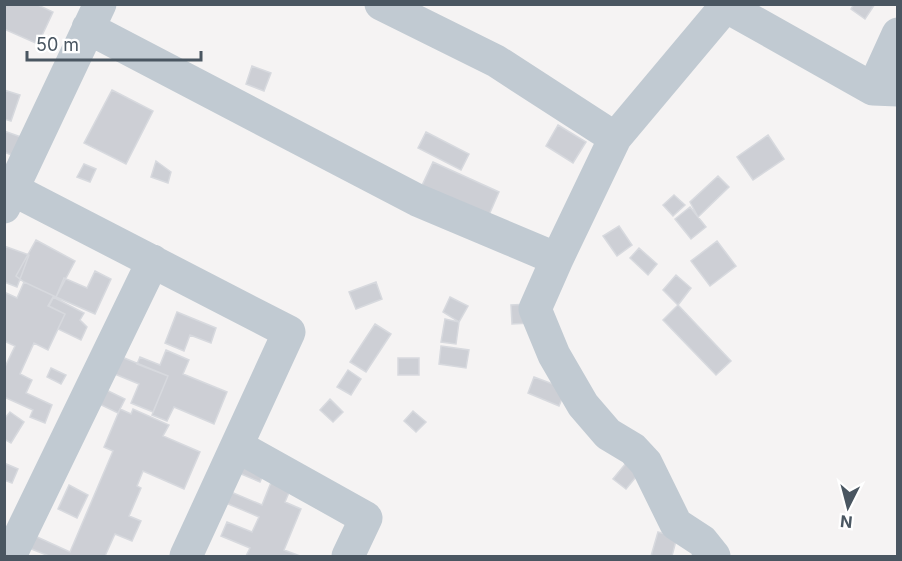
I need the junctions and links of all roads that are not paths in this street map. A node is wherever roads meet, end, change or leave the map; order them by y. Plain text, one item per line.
1 (381, 4) edge
2 (723, 6) edge
3 (94, 16) edge
4 (897, 34) edge
5 (885, 90) edge
6 (615, 138) junction
7 (7, 194) edge
8 (557, 259) junction
9 (153, 261) junction
10 (237, 447) junction
11 (10, 556) edge
12 (186, 556) edge
13 (348, 556) edge
14 (714, 556) edge

1 - 6 street
2 - 5 street
2 - 6 street
3 - 7 street
3 - 8 street
4 - 5 street
6 - 8 street
7 - 9 street
8 - 14 street
9 - 10 street
9 - 11 street
10 - 12 street
10 - 13 street

